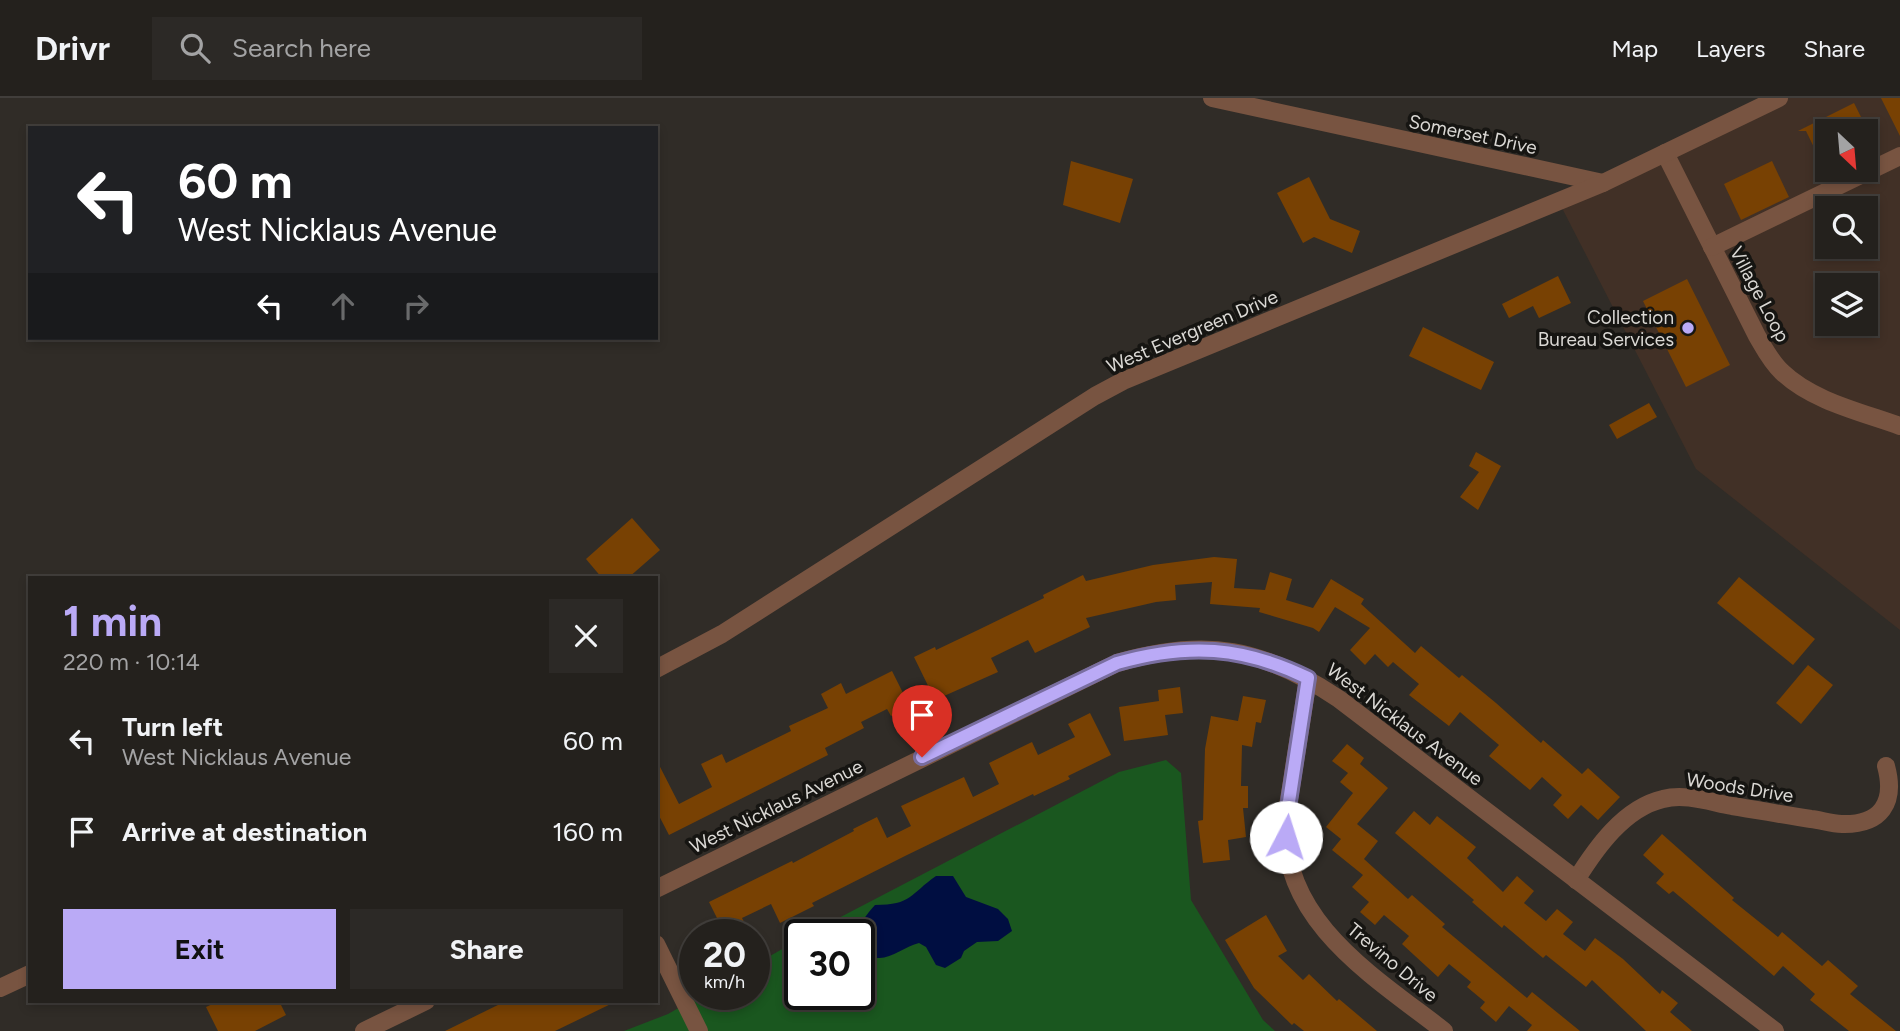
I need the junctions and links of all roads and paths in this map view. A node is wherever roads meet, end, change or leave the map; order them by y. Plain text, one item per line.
1 (1212, 98) edge
2 (1779, 98) edge
3 (1665, 153) junction
4 (1900, 156) edge
5 (1603, 183) junction
6 (1712, 247) junction
7 (1900, 426) edge
8 (658, 668) edge
9 (1308, 678) junction
10 (1886, 766) dead end
11 (1576, 880) junction
12 (658, 888) edge
13 (658, 948) edge
14 (28, 975) edge
15 (0, 988) edge
16 (422, 1003) edge
17 (364, 1031) edge
18 (699, 1031) edge
19 (1444, 1031) edge
20 (1775, 1031) edge

1 - 5 street, Somerset Drive
2 - 3 street, West Evergreen Drive
3 - 5 street, West Evergreen Drive
3 - 6 street, Village Loop
4 - 6 street
5 - 8 street, West Evergreen Drive
6 - 7 street, Village Loop
9 - 11 street, West Nicklaus Avenue
9 - 12 street, West Nicklaus Avenue
9 - 19 street, Trevino Drive
10 - 11 street, Woods Drive
11 - 20 street, West Nicklaus Avenue
13 - 18 street
14 - 15 street
16 - 17 street

